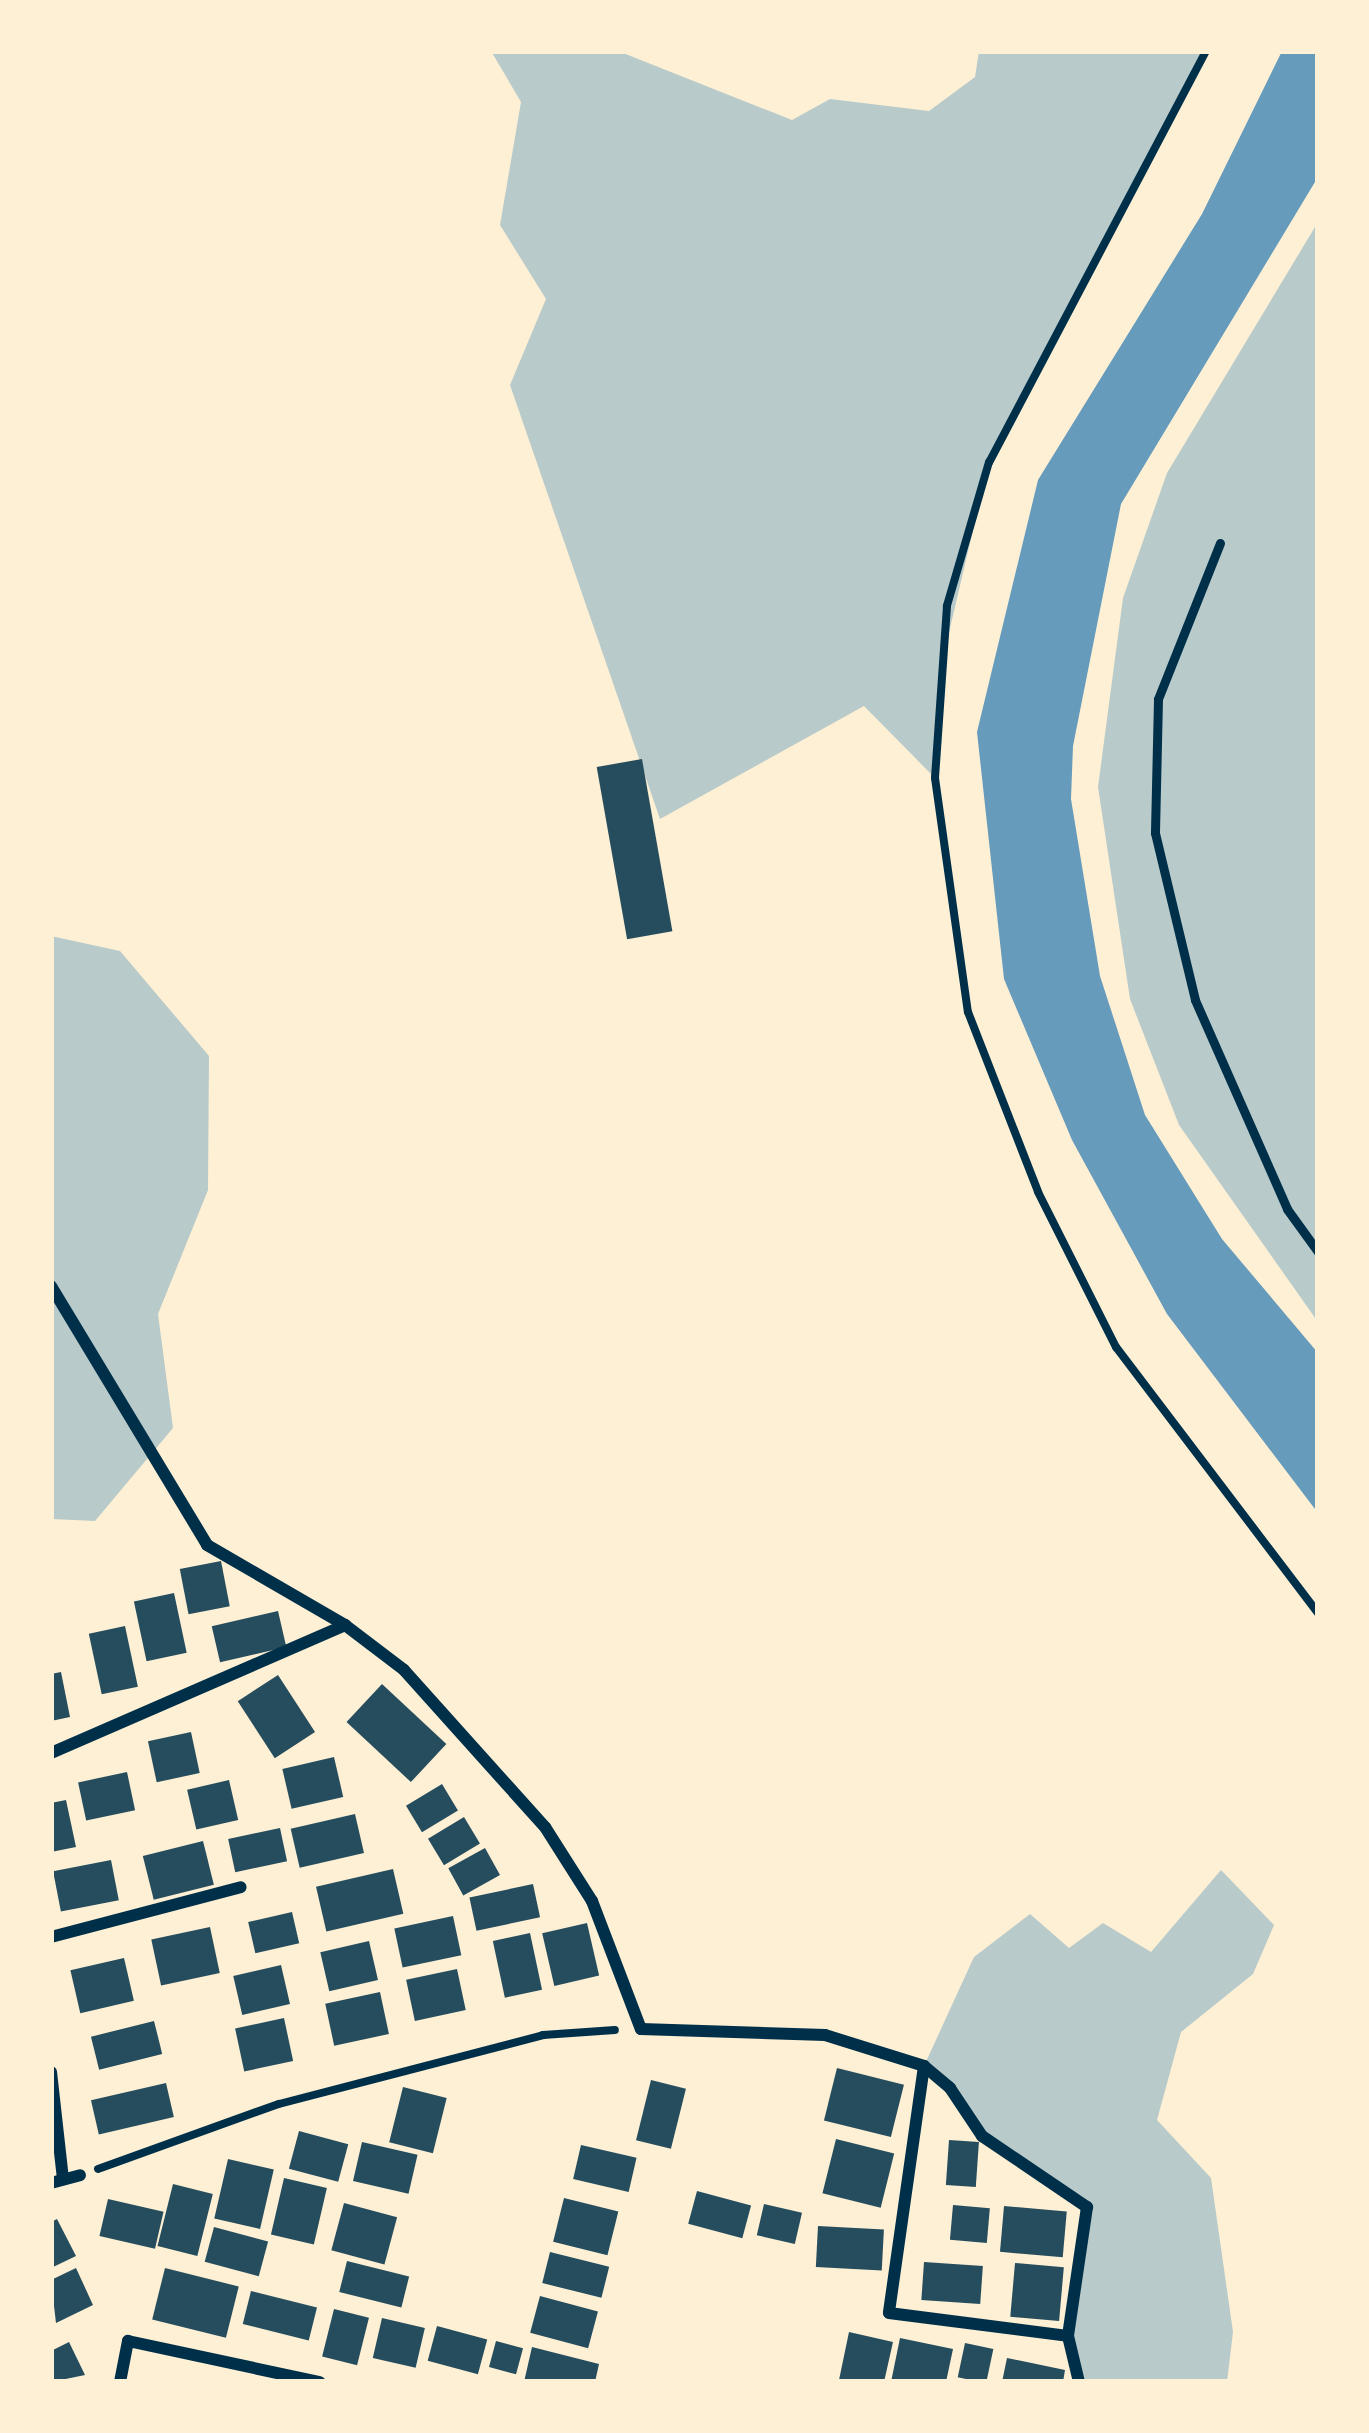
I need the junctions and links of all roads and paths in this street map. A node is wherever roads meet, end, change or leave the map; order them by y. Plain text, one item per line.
1 (1206, 51) edge
2 (1220, 543) dead end
3 (1318, 1252) edge
4 (51, 1286) edge
5 (1318, 1613) edge
6 (345, 1625) junction
7 (51, 1753) edge
8 (241, 1887) dead end
9 (51, 1937) edge
10 (641, 2029) junction
11 (924, 2066) junction
12 (51, 2072) edge
13 (80, 2175) joint
14 (57, 2181) edge
15 (1069, 2336) junction
16 (120, 2382) edge
17 (320, 2382) edge
18 (1079, 2382) edge

1 - 5 path
2 - 3 lane
4 - 6 street
6 - 7 street
6 - 10 street
8 - 9 street
10 - 11 street
10 - 13 path
11 - 15 street
11 - 15 street
12 - 14 street
13 - 14 street
15 - 18 street
16 - 17 street

